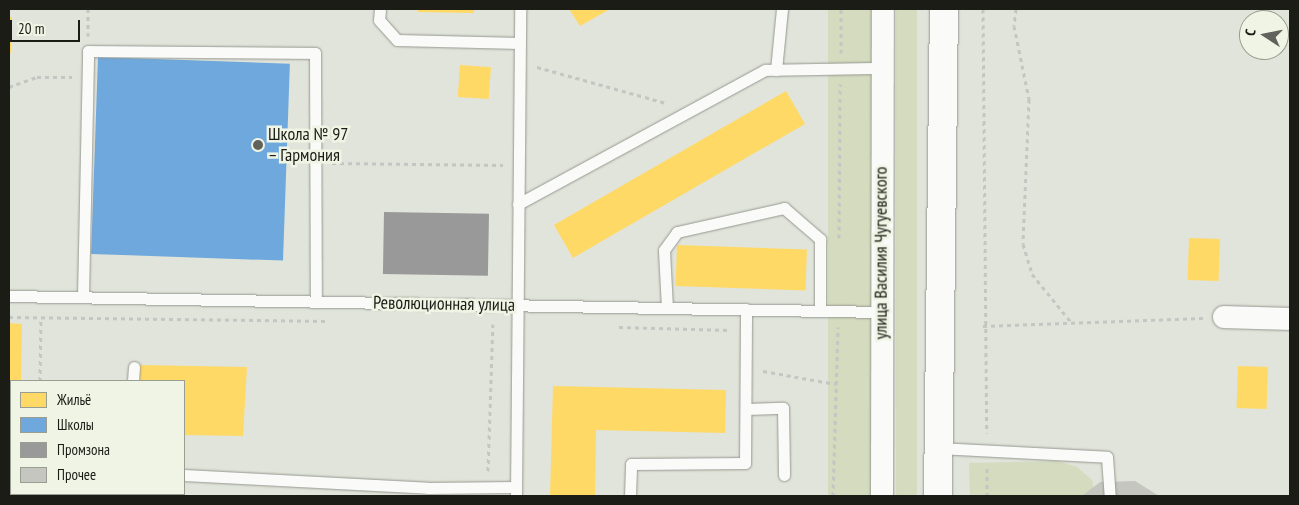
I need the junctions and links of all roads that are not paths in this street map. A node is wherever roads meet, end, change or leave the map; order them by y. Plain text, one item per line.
1 (380, 9) edge
2 (520, 9) edge
3 (782, 9) edge
4 (883, 9) edge
5 (944, 9) edge
6 (520, 43) junction
7 (882, 68) junction
8 (776, 70) junction
9 (518, 204) junction
10 (9, 296) edge
11 (83, 297) junction
12 (316, 302) junction
13 (517, 305) junction
14 (667, 308) junction
15 (746, 310) junction
16 (820, 311) junction
17 (880, 312) junction
18 (1224, 317) road end
19 (1290, 319) edge
20 (134, 367) dead end
21 (134, 380) edge
22 (746, 409) junction
23 (938, 448) junction
24 (185, 475) edge
25 (784, 475) dead end
26 (516, 492) edge
27 (630, 496) edge
28 (882, 496) edge
29 (938, 496) edge
30 (1110, 496) edge

1 - 6 lane
2 - 6 lane
3 - 8 lane
4 - 7 street, улица Василия Чугуевского
5 - 23 main road
6 - 9 lane
7 - 8 lane
7 - 17 street, улица Василия Чугуевского
8 - 9 lane
9 - 13 lane
10 - 11 lane, Революционная улица
11 - 12 lane, Революционная улица
11 - 12 lane
12 - 13 lane, Революционная улица
13 - 14 lane, Революционная улица
13 - 26 lane
14 - 15 lane, Революционная улица
14 - 16 lane
15 - 16 lane, Революционная улица
15 - 22 lane
16 - 17 lane, Революционная улица
17 - 28 street, улица Василия Чугуевского
18 - 19 street
20 - 21 lane
22 - 25 lane
22 - 27 lane
23 - 29 main road
23 - 30 lane
24 - 26 lane

